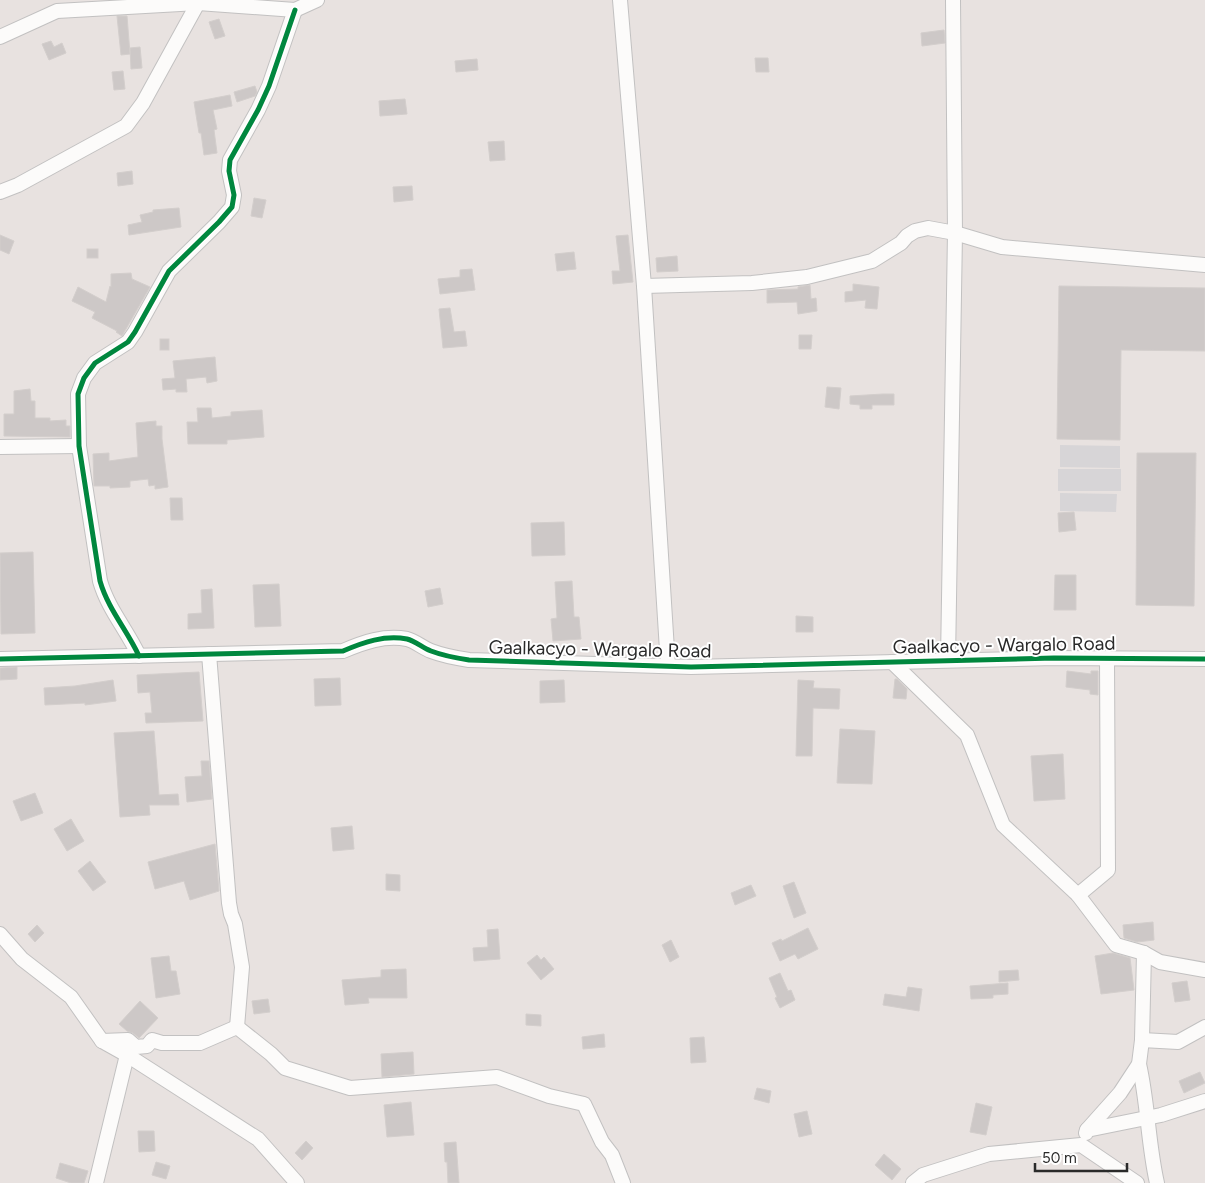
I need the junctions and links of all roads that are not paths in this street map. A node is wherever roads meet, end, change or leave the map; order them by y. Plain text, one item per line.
1 (317, 0) edge
2 (620, 0) edge
3 (953, 0) edge
4 (198, 3) junction
5 (295, 10) junction
6 (0, 37) edge
7 (0, 192) edge
8 (955, 233) junction
9 (1205, 265) edge
10 (644, 286) junction
11 (0, 446) edge
12 (78, 446) junction
13 (209, 654) junction
14 (139, 656) junction
15 (1107, 658) junction
16 (1205, 659) edge
17 (0, 660) edge
18 (948, 660) junction
19 (892, 662) junction
20 (668, 666) junction
21 (1078, 895) junction
22 (0, 934) edge
23 (1144, 953) junction
24 (1205, 970) edge
25 (237, 1027) junction
26 (1205, 1027) edge
27 (1142, 1040) junction
28 (102, 1041) junction
29 (127, 1055) junction
30 (1139, 1064) junction
31 (1205, 1101) edge
32 (1148, 1118) junction
33 (1087, 1130) junction
34 (1081, 1145) junction
35 (96, 1183) edge
36 (297, 1183) edge
37 (624, 1183) edge
38 (913, 1183) edge
39 (1137, 1183) edge
40 (1157, 1183) edge

1 - 5 street
2 - 10 street
3 - 8 street
4 - 5 street
4 - 6 street
4 - 7 street
5 - 12 street
8 - 9 street
8 - 10 street
8 - 18 street
10 - 20 street
11 - 12 street
12 - 14 street
13 - 14 street, Gaalkacyo - Wargalo Road
13 - 20 street, Gaalkacyo - Wargalo Road
13 - 25 street
14 - 17 street, Gaalkacyo - Wargalo Road
15 - 16 street, Gaalkacyo - Wargalo Road
15 - 18 street, Gaalkacyo - Wargalo Road
15 - 21 street
18 - 19 street, Gaalkacyo - Wargalo Road
19 - 20 street, Gaalkacyo - Wargalo Road
19 - 21 street
21 - 23 street
22 - 28 street
23 - 24 street
23 - 27 street
25 - 28 street
25 - 37 street
26 - 27 street
27 - 30 street
28 - 29 street
29 - 35 street
29 - 36 street
30 - 32 street
30 - 33 street
31 - 32 street
32 - 33 street
32 - 40 street
33 - 34 street
34 - 38 street
34 - 39 street

